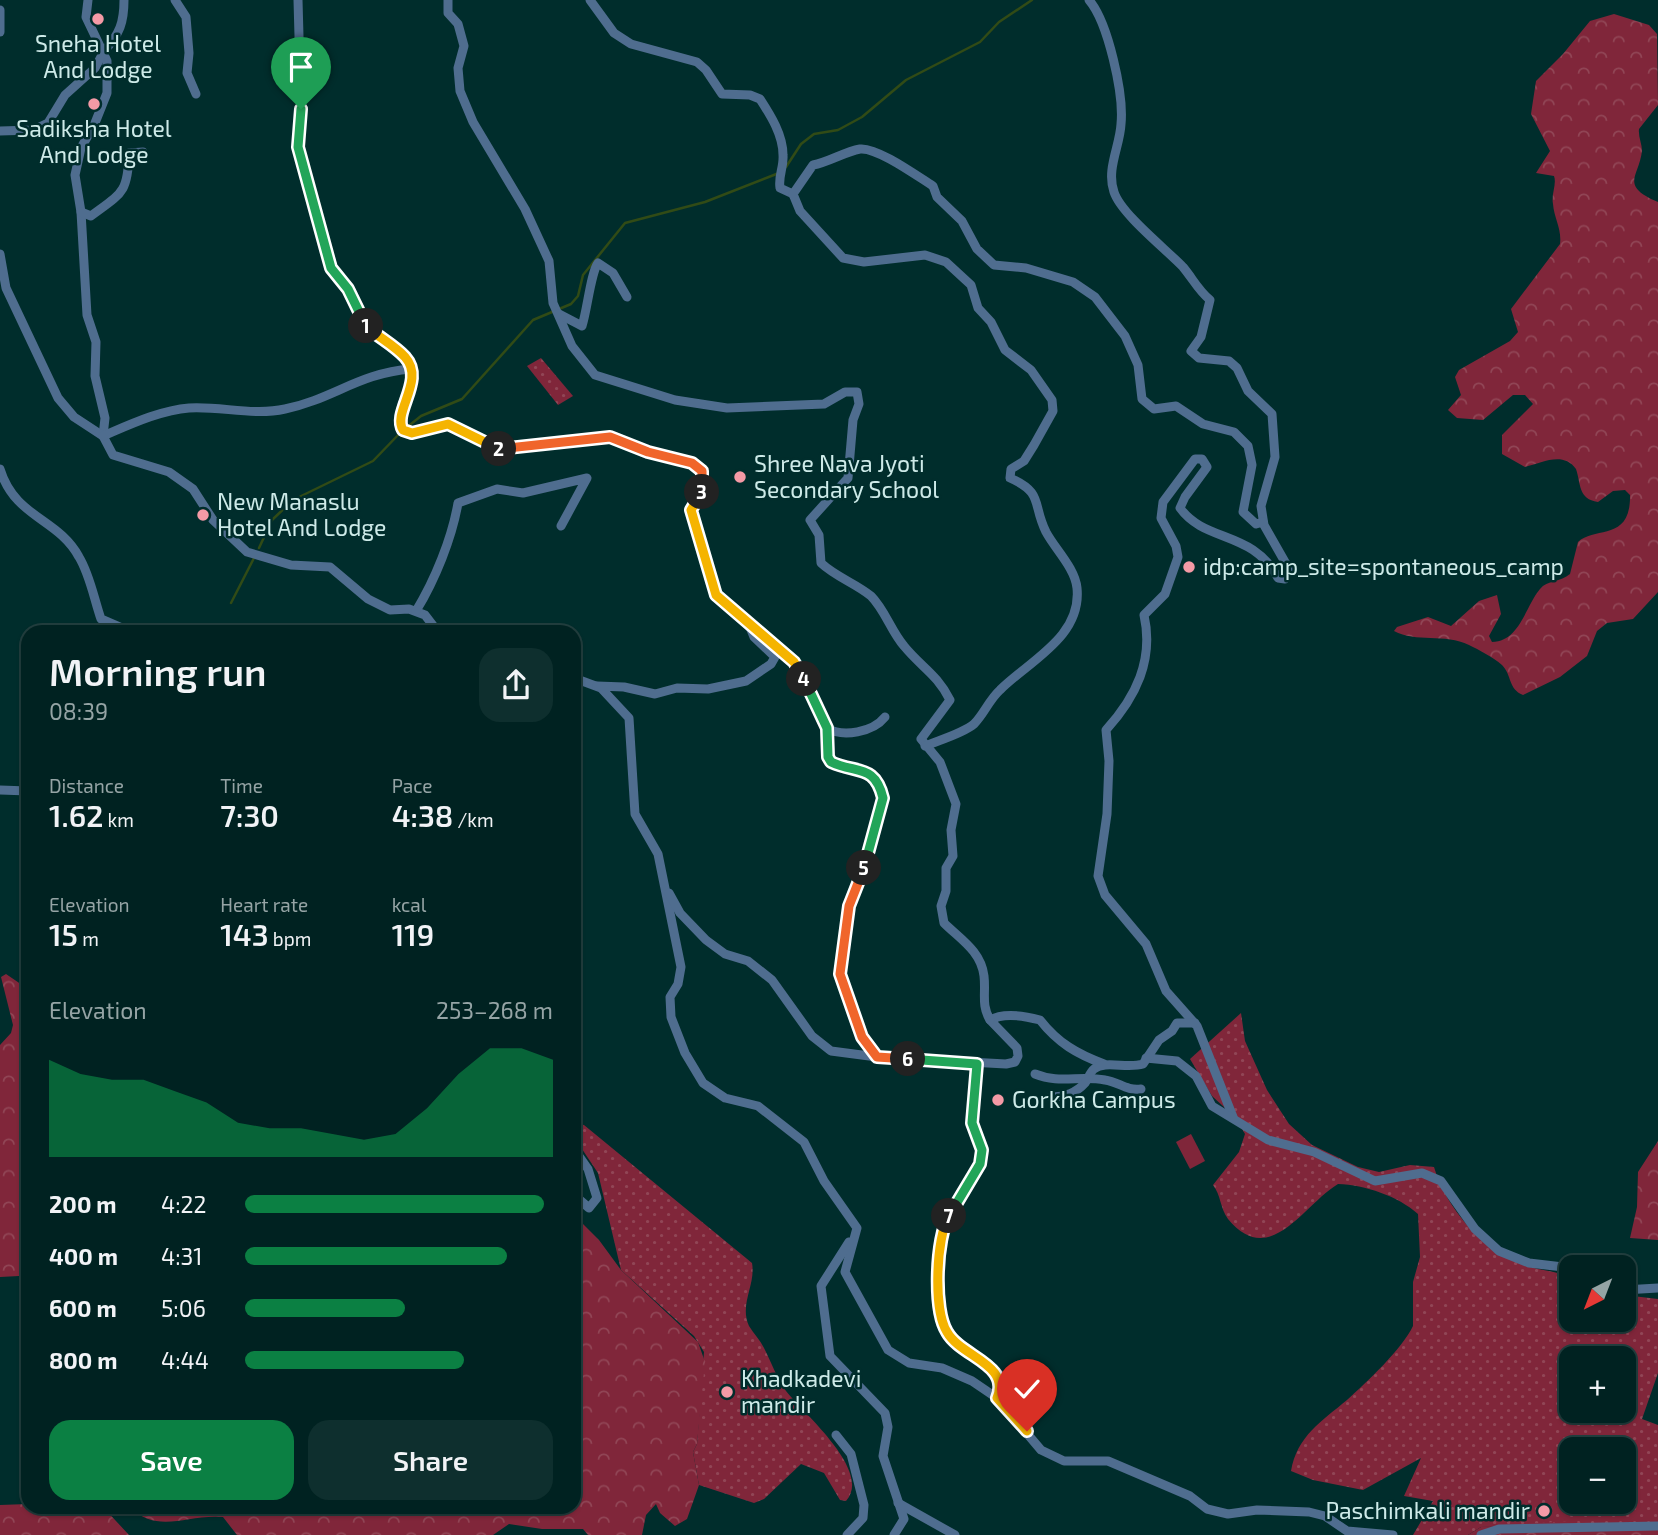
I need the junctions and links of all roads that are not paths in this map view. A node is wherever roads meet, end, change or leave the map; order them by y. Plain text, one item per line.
1 (88, 0) edge
2 (124, 0) edge
3 (175, 0) edge
4 (298, 0) edge
5 (448, 0) edge
6 (590, 0) edge
7 (1089, 0) edge
8 (0, 10) edge
9 (0, 32) edge
10 (104, 52) junction
11 (196, 94) dead end
12 (0, 131) edge
13 (143, 152) dead end
14 (793, 194) junction
15 (81, 212) junction
16 (0, 254) edge
17 (628, 297) dead end
18 (559, 314) junction
19 (411, 369) junction
20 (103, 436) junction
21 (0, 469) edge
22 (1263, 523) junction
23 (561, 526) dead end
24 (416, 611) junction
25 (748, 622) junction
26 (115, 625) edge
27 (433, 625) edge
28 (581, 680) edge
29 (597, 686) junction
30 (885, 717) dead end
31 (827, 728) junction
32 (925, 746) junction
33 (0, 790) edge
34 (21, 791) edge
35 (663, 879) junction
36 (990, 1020) junction
37 (1195, 1023) junction
38 (877, 1057) junction
39 (1146, 1058) junction
40 (977, 1064) junction
41 (1104, 1064) junction
42 (1035, 1074) dead end
43 (1088, 1078) junction
44 (1141, 1089) dead end
45 (1051, 1097) dead end
46 (1233, 1117) junction
47 (581, 1159) edge
48 (581, 1201) edge
49 (857, 1228) junction
50 (1559, 1267) edge
51 (1658, 1288) edge
52 (1636, 1289) edge
53 (997, 1398) junction
54 (836, 1434) dead end
55 (899, 1504) junction
56 (1658, 1526) edge
57 (848, 1534) edge
58 (894, 1535) edge
59 (955, 1535) edge
60 (1393, 1535) edge
61 (1480, 1535) edge

1 - 10 street
2 - 10 street
3 - 11 street
4 - 19 street
5 - 18 street
6 - 14 street
7 - 22 street
8 - 9 street
10 - 12 street
10 - 15 street
13 - 15 street
14 - 22 street
14 - 32 street
15 - 20 street
16 - 20 street
17 - 18 street
18 - 32 street
19 - 20 street
19 - 25 street
20 - 24 street
21 - 26 street
22 - 37 street
23 - 24 street
24 - 27 street
25 - 29 street
25 - 31 street
28 - 29 street
29 - 35 street
30 - 31 street
31 - 38 street
32 - 36 street
33 - 34 street
35 - 38 street
35 - 49 street
36 - 40 street
36 - 41 street
37 - 39 street
37 - 46 street
38 - 40 street
39 - 41 street
39 - 46 street
40 - 53 street
41 - 43 street
42 - 43 street
43 - 44 street
43 - 45 street
46 - 50 street
47 - 48 street
49 - 53 street
49 - 55 street
51 - 52 street
53 - 60 street
54 - 57 street
55 - 58 street
55 - 59 street
56 - 61 street

